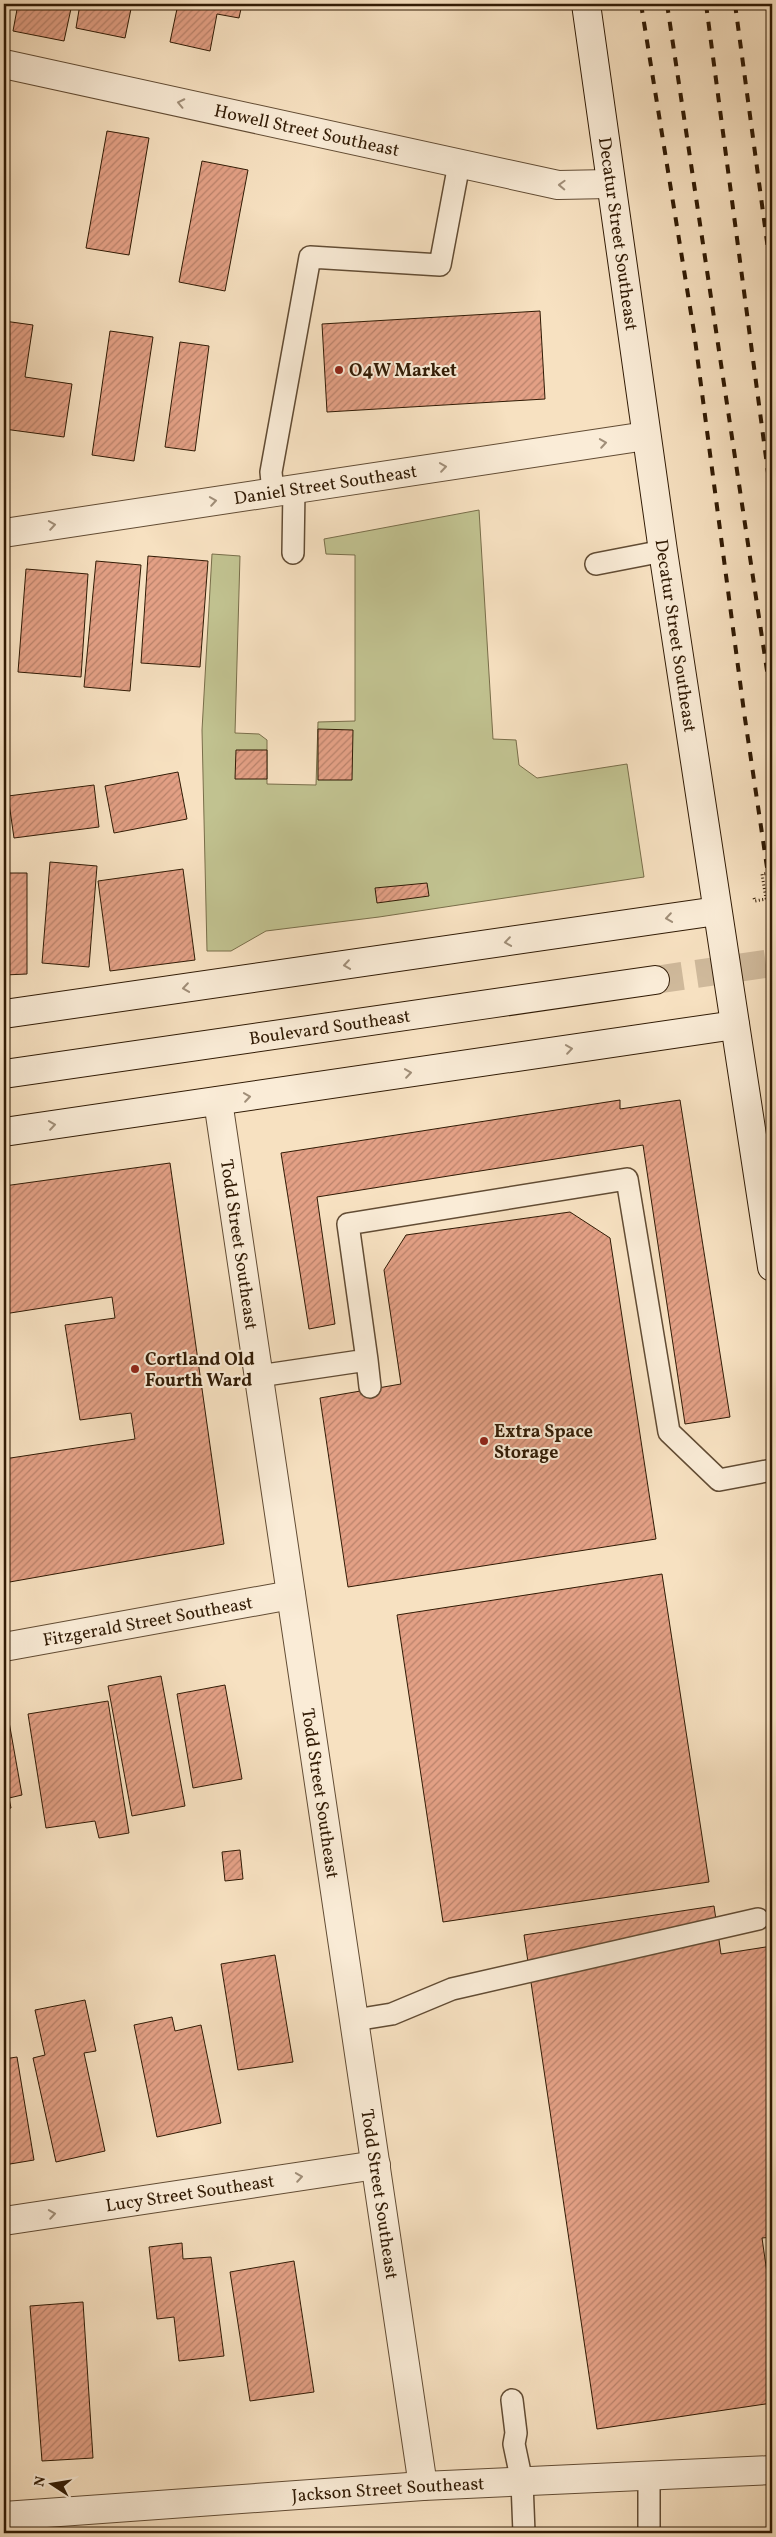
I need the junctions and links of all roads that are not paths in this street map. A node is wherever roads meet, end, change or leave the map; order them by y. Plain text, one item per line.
1 (586, 4) edge
2 (4, 64) edge
3 (458, 164) junction
4 (610, 184) junction
5 (646, 436) junction
6 (283, 490) junction
7 (4, 532) edge
8 (663, 550) junction
9 (293, 553) dead end
10 (596, 564) dead end
11 (717, 911) junction
12 (655, 980) tunnel mouth
13 (4, 1014) edge
14 (734, 1024) junction
15 (4, 1074) edge
16 (218, 1101) junction
17 (4, 1132) edge
18 (772, 1267) edge
19 (367, 1360) junction
20 (258, 1376) junction
21 (370, 1387) dead end
22 (772, 1470) edge
23 (291, 1595) junction
24 (4, 1647) edge
25 (758, 1919) dead end
26 (355, 2020) junction
27 (376, 2165) junction
28 (4, 2221) edge
29 (512, 2400) dead end
30 (772, 2470) edge
31 (649, 2477) junction
32 (522, 2482) junction
33 (423, 2486) junction
34 (4, 2516) edge
35 (524, 2533) edge
36 (649, 2533) edge

1 - 4 street, Decatur Street Southeast
3 -> 2 street, Howell Street Southeast
4 -> 3 street, Howell Street Southeast
3 - 6 lane
4 - 5 street, Decatur Street Southeast
6 -> 5 street, Daniel Street Southeast
5 - 8 street, Decatur Street Southeast
7 -> 6 street, Daniel Street Southeast
6 - 9 lane
8 - 10 lane
8 - 11 street, Decatur Street Southeast
11 -> 13 street
11 - 14 street, Decatur Street Southeast
12 - 15 street, Boulevard Southeast
16 -> 14 street
14 - 18 street, Decatur Street Southeast
17 -> 16 street
16 - 20 street, Todd Street Southeast
19 - 20 lane
19 - 21 lane
19 - 22 lane
20 - 23 street, Todd Street Southeast
23 - 24 street, Fitzgerald Street Southeast
23 - 26 street, Todd Street Southeast
25 - 26 lane
26 - 27 street, Todd Street Southeast
28 -> 27 street, Lucy Street Southeast
27 - 33 street, Todd Street Southeast
29 - 32 lane
30 - 31 street, Jackson Street Southeast
31 - 32 street, Jackson Street Southeast
31 - 36 lane
32 - 33 street, Jackson Street Southeast
32 - 35 lane
33 - 34 street, Jackson Street Southeast

